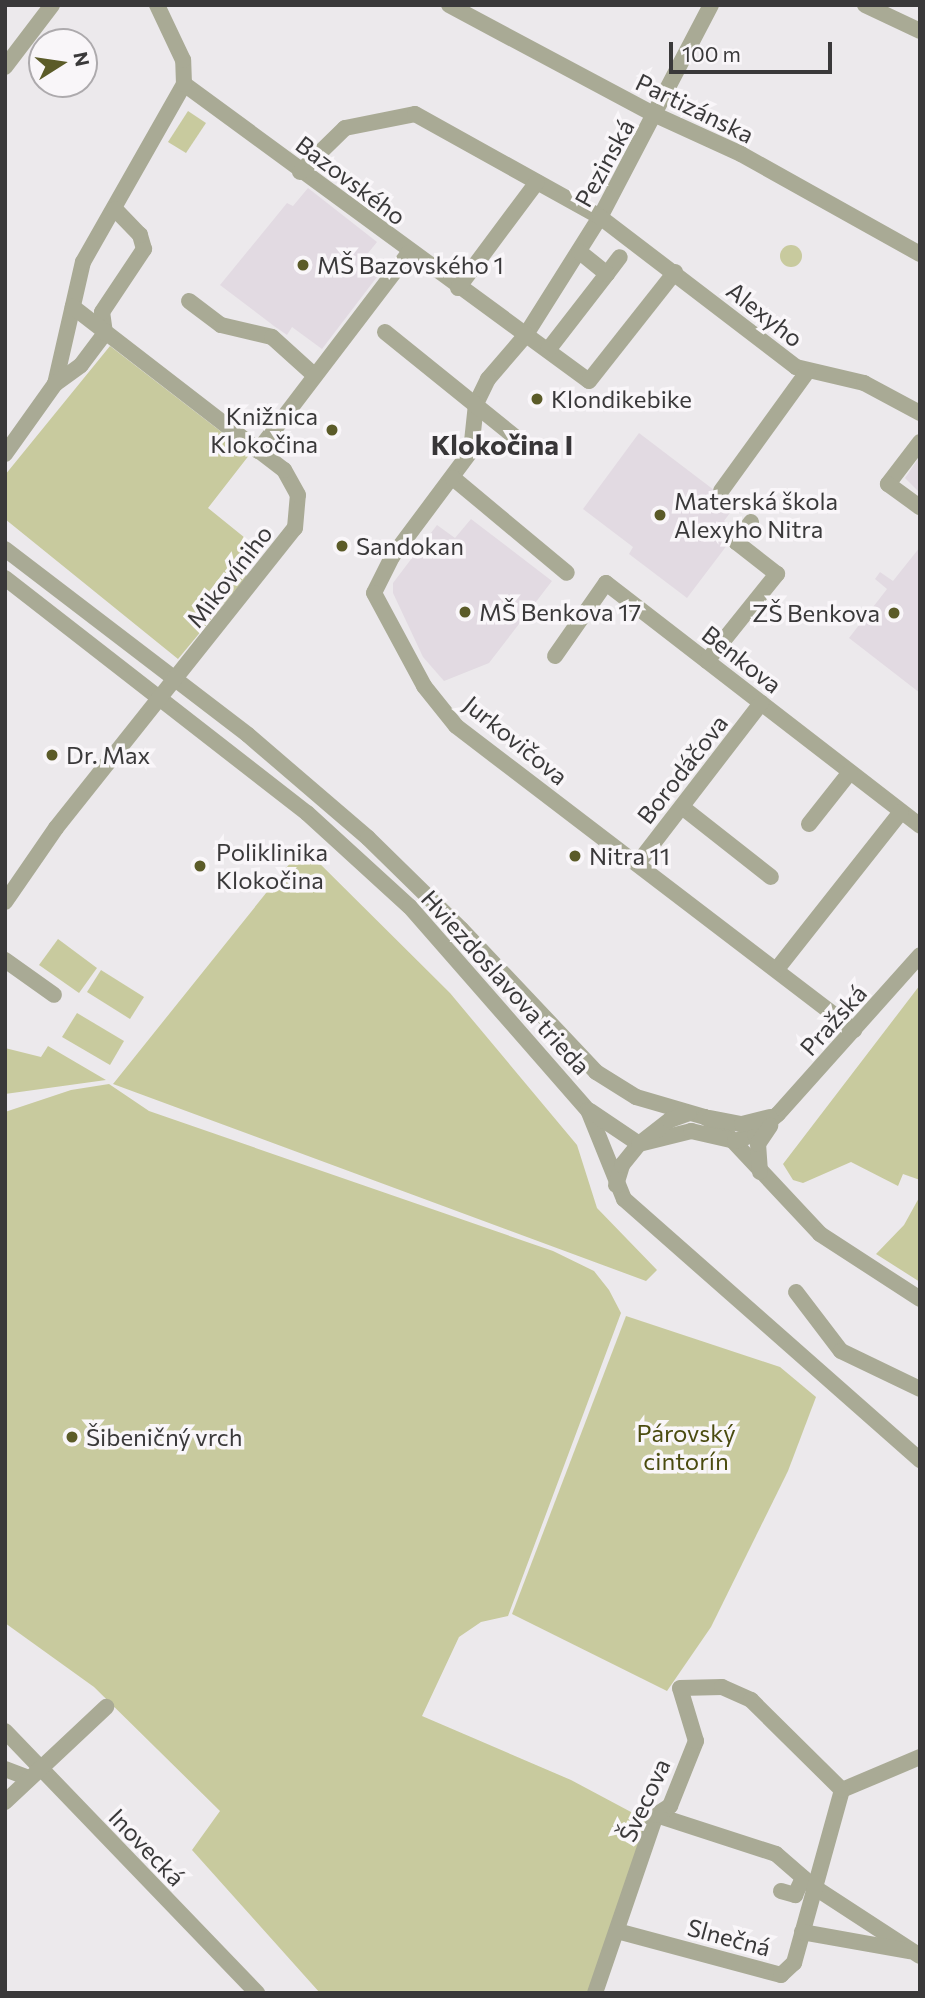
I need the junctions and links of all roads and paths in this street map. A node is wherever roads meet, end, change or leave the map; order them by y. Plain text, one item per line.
1 (52, 5) edge
2 (158, 5) edge
3 (449, 5) edge
4 (711, 5) edge
5 (865, 5) edge
6 (920, 31) edge
7 (5, 67) edge
8 (184, 84) junction
9 (656, 116) junction
10 (300, 172) junction
11 (537, 182) junction
12 (115, 209) junction
13 (600, 217) junction
14 (579, 251) junction
15 (409, 253) junction
16 (920, 254) edge
17 (620, 257) dead end
18 (675, 272) junction
19 (607, 274) junction
20 (458, 288) junction
21 (189, 301) dead end
22 (74, 307) junction
23 (384, 332) dead end
24 (105, 333) junction
25 (525, 336) junction
26 (548, 350) junction
27 (807, 372) junction
28 (313, 374) junction
29 (55, 384) junction
30 (476, 404) junction
31 (920, 413) edge
32 (519, 440) dead end
33 (920, 442) edge
34 (258, 451) junction
35 (5, 454) edge
36 (453, 478) junction
37 (721, 491) dead end
38 (920, 507) edge
39 (751, 522) dead end
40 (5, 549) edge
41 (567, 573) dead end
42 (5, 578) edge
43 (555, 656) dead end
44 (707, 661) junction
45 (175, 680) junction
46 (160, 697) junction
47 (761, 704) junction
48 (850, 772) junction
49 (682, 807) junction
50 (901, 811) junction
51 (809, 824) dead end
52 (920, 826) edge
53 (638, 863) junction
54 (771, 877) dead end
55 (5, 902) edge
56 (920, 955) edge
57 (5, 960) edge
58 (777, 970) junction
59 (54, 995) dead end
60 (854, 1031) junction
61 (588, 1110) junction
62 (689, 1113) junction
63 (778, 1114) junction
64 (705, 1117) junction
65 (735, 1140) junction
66 (639, 1144) junction
67 (760, 1172) junction
68 (616, 1185) junction
69 (796, 1292) dead end
70 (920, 1299) edge
71 (920, 1389) edge
72 (920, 1460) edge
73 (106, 1707) dead end
74 (5, 1731) edge
75 (920, 1757) edge
76 (5, 1769) edge
77 (34, 1774) junction
78 (842, 1790) junction
79 (5, 1802) edge
80 (656, 1815) junction
81 (809, 1883) junction
82 (781, 1891) dead end
83 (617, 1931) junction
84 (802, 1932) junction
85 (914, 1954) edge
86 (257, 1993) edge
87 (595, 1993) edge

1 - 7 street
2 - 8 street
3 - 9 street, Partizánska
4 - 9 street, Pezinská
5 - 6 street
8 - 10 street, Bazovského
8 - 12 street
9 - 13 street, Pezinská
9 - 16 street, Partizánska
10 - 11 street, Alexyho
10 - 15 street, Bazovského
11 - 13 street, Alexyho
11 - 20 street
12 - 22 street
12 - 24 street
13 - 14 street, Pezinská
13 - 18 street, Alexyho
14 - 19 street
14 - 25 street, Pezinská
15 - 20 street, Bazovského
15 - 28 street
17 - 19 street
18 - 26 street, Bazovského
18 - 27 street, Alexyho
19 - 26 street
20 - 25 street, Bazovského
21 - 28 street
22 - 24 street, Mikovíniho
22 - 29 street
23 - 30 street
24 - 29 street
24 - 34 street, Mikovíniho
25 - 26 street, Bazovského
25 - 30 street, Jurkovičova
27 - 31 street, Alexyho
27 - 37 street
28 - 34 street
29 - 35 street
30 - 32 street
30 - 36 street, Jurkovičova
33 - 38 street
34 - 45 street, Mikovíniho
36 - 41 street
36 - 53 street, Jurkovičova
39 - 44 street
40 - 45 street, Hviezdoslavova trieda
42 - 46 street, Hviezdoslavova trieda
43 - 44 street, Benkova
44 - 47 street, Benkova
45 - 46 street, Mikovíniho
45 - 62 street, Hviezdoslavova trieda
46 - 55 street, Mikovíniho
46 - 61 street, Hviezdoslavova trieda
47 - 48 street, Benkova
47 - 49 street, Borodáčova
48 - 50 street, Benkova
48 - 51 street
49 - 53 street, Borodáčova
49 - 54 street
50 - 52 street, Benkova
50 - 58 street
53 - 58 street, Jurkovičova
56 - 60 street, Pražská
57 - 59 street
58 - 60 street, Jurkovičova
60 - 63 street, Pražská
61 - 66 street
61 - 68 street, Hviezdoslavova trieda
62 - 64 street, Hviezdoslavova trieda
62 - 66 street
63 - 64 street
63 - 65 street
63 - 67 street
64 - 65 street, Hviezdoslavova trieda
65 - 66 street
65 - 67 street, Hviezdoslavova trieda
66 - 68 street
67 - 70 street, Hviezdoslavova trieda
68 - 72 street, Hviezdoslavova trieda
69 - 71 street
73 - 77 street
74 - 77 street, Inovecká
75 - 78 street
76 - 77 street
77 - 79 street
77 - 86 street, Inovecká
78 - 80 street, Švecova
78 - 81 street, Slnečná
80 - 81 street, Slnečná
80 - 83 street, Švecova
81 - 82 street
81 - 84 street, Slnečná
81 - 85 street, Slnečná
83 - 84 street, Slnečná
83 - 87 street, Švecova
84 - 85 street, Slnečná

